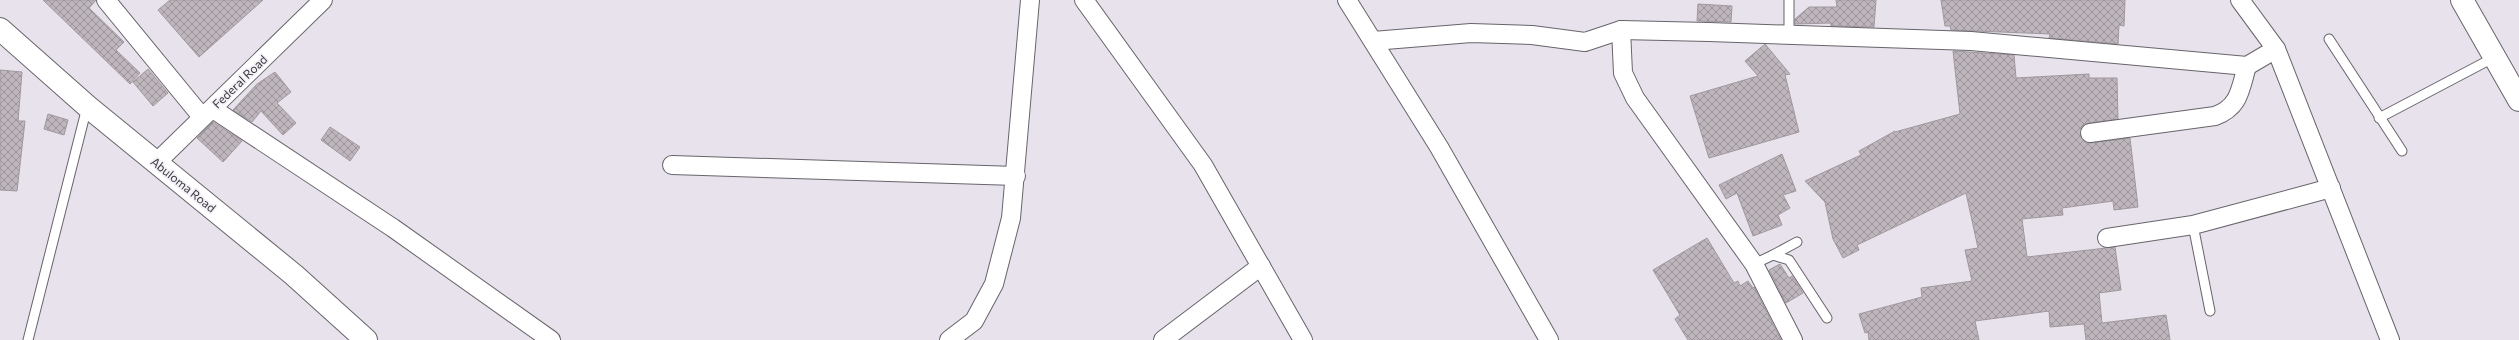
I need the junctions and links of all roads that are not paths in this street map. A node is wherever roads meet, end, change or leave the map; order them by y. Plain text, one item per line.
1 (106, 0) edge
2 (323, 0) edge
3 (1030, 0) edge
4 (1084, 0) edge
5 (1347, 0) edge
6 (1789, 0) edge
7 (2240, 0) edge
8 (2462, 0) edge
9 (0, 29) edge
10 (1622, 30) junction
11 (1789, 35) junction
12 (2329, 39) dead end
13 (1372, 40) junction
14 (2276, 49) junction
15 (2493, 58) junction
16 (2247, 66) junction
17 (2519, 100) edge
18 (87, 106) junction
19 (207, 113) junction
20 (2379, 118) junction
21 (2090, 134) dead end
22 (2402, 151) dead end
23 (156, 163) junction
24 (672, 165) dead end
25 (1016, 176) junction
26 (2331, 188) junction
27 (2193, 226) junction
28 (2107, 238) dead end
29 (1797, 242) dead end
30 (1773, 255) junction
31 (1754, 264) junction
32 (1261, 266) junction
33 (2210, 311) dead end
34 (1827, 318) dead end
35 (28, 340) edge
36 (366, 340) edge
37 (552, 340) edge
38 (949, 340) edge
39 (1164, 340) edge
40 (1303, 340) edge
41 (1549, 340) edge
42 (1793, 340) edge
43 (2390, 340) edge

1 - 19 street
2 - 19 street, Federal Road
3 - 25 street
4 - 32 street
5 - 13 street
6 - 11 lane
7 - 14 street
8 - 15 street
9 - 18 street, Abuloma Road
10 - 11 street
10 - 13 street
10 - 31 street
11 - 16 street
12 - 20 lane
13 - 41 street
14 - 16 street
14 - 26 street
15 - 17 street
15 - 20 lane
16 - 21 street
18 - 23 street, Abuloma Road
18 - 35 lane
19 - 23 street, Federal Road
19 - 37 street
20 - 22 lane
23 - 36 street, Abuloma Road
24 - 25 street
25 - 38 street
26 - 27 street
26 - 43 street
27 - 28 street
27 - 33 lane
29 - 30 lane
30 - 31 lane
30 - 34 lane
31 - 42 street
32 - 39 street
32 - 40 street

